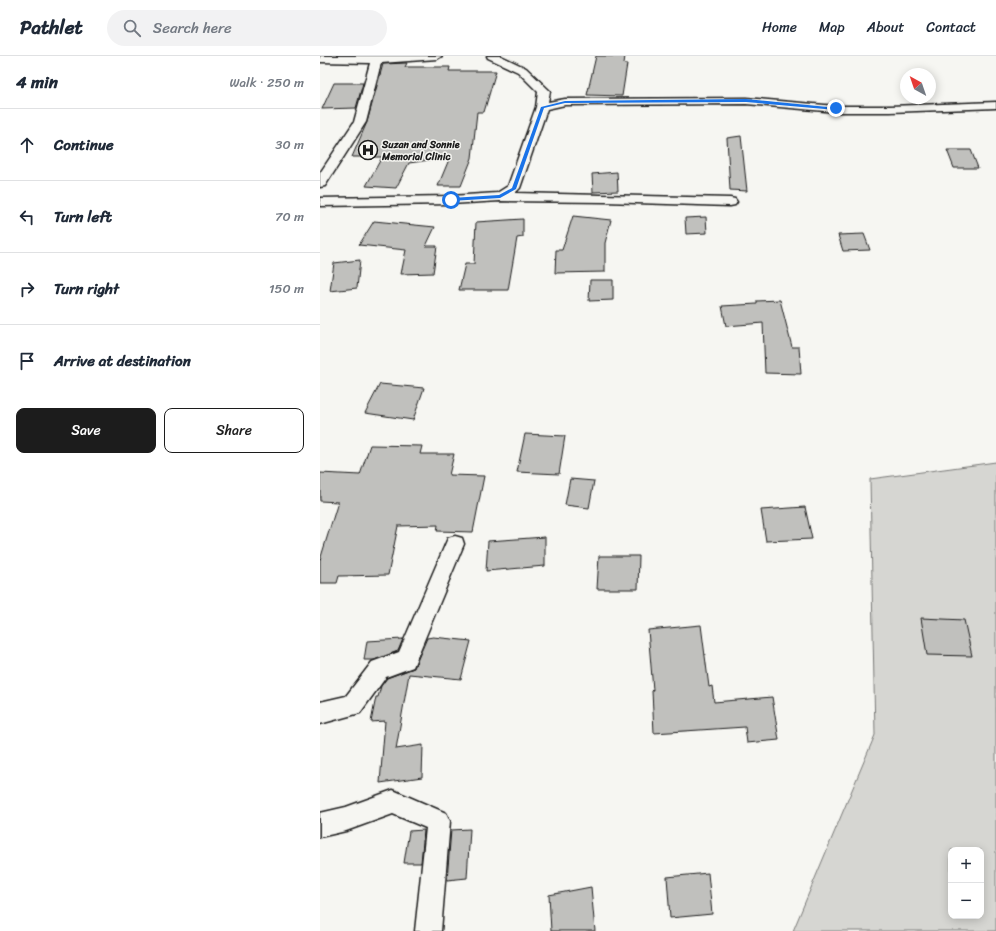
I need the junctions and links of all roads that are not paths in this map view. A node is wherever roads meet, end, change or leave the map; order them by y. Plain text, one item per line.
1 (437, 56) edge
2 (492, 56) edge
3 (372, 58) edge
4 (320, 59) edge
5 (996, 105) edge
6 (542, 107) junction
7 (320, 183) edge
8 (500, 197) junction
9 (320, 202) edge
10 (730, 202) dead end
11 (455, 544) dead end
12 (320, 713) edge
13 (320, 825) edge
14 (428, 931) edge

1 - 3 street
2 - 6 street
3 - 4 street
3 - 7 street
5 - 6 street
6 - 8 street
8 - 9 street
8 - 10 street
11 - 12 street
13 - 14 street

